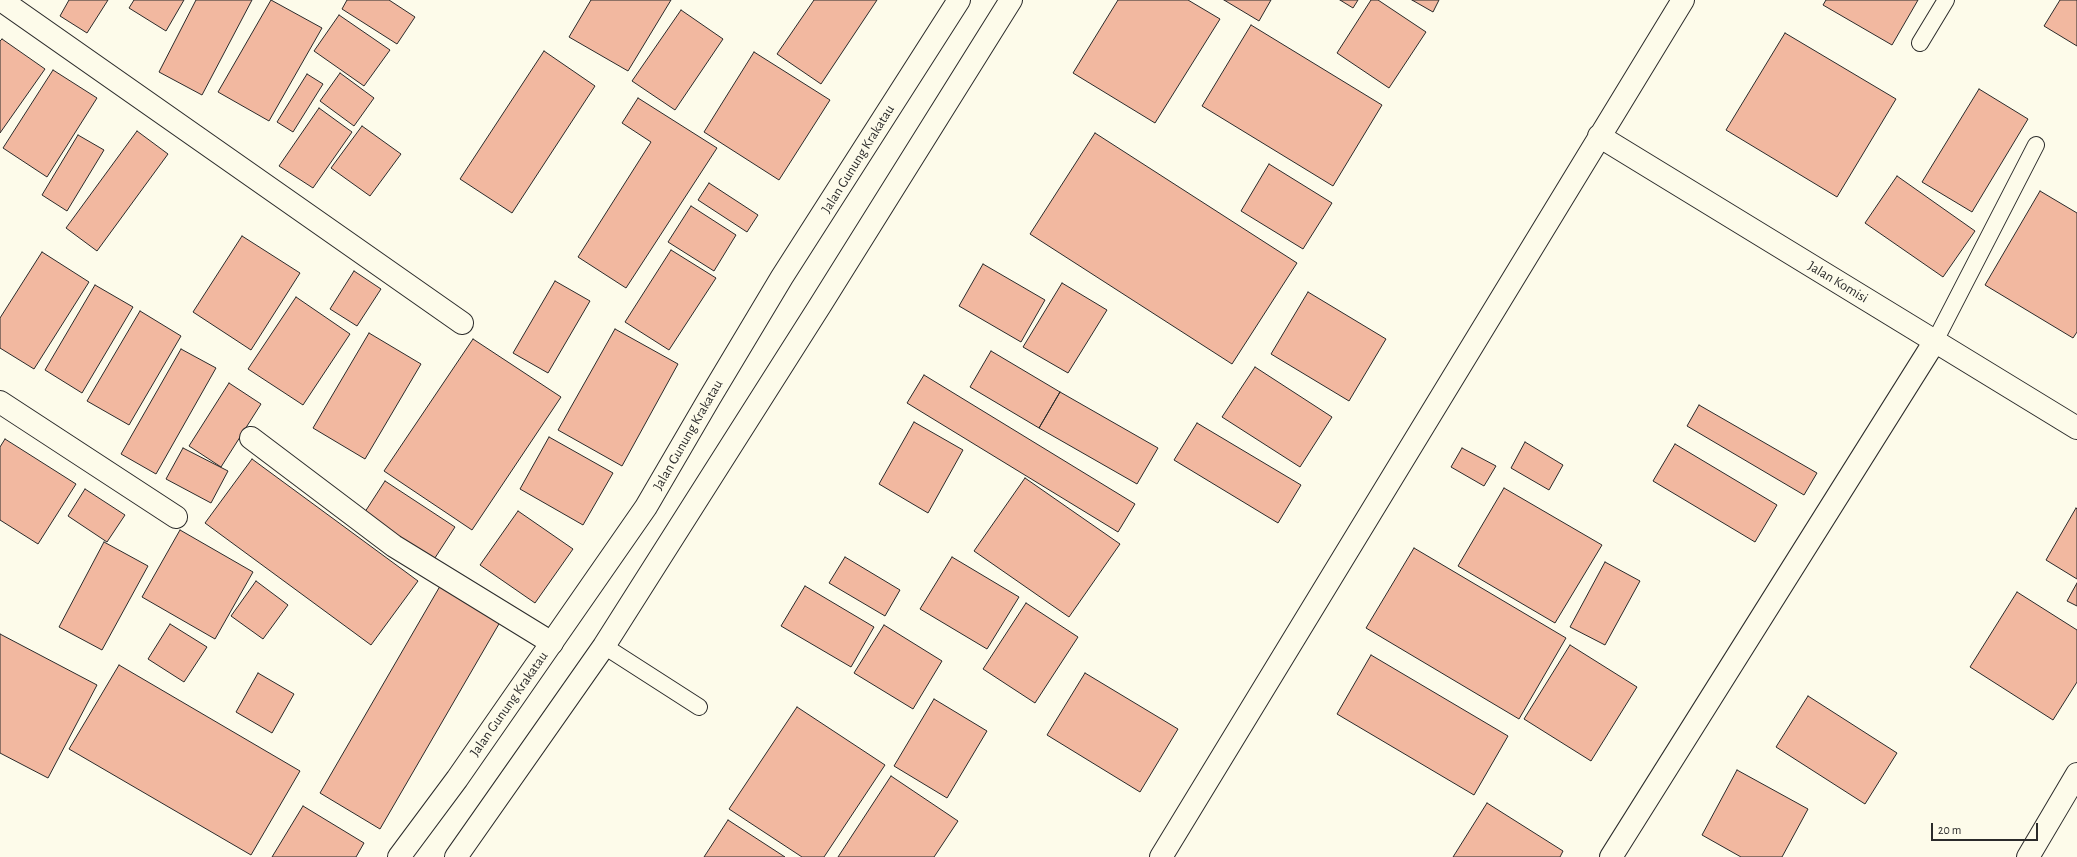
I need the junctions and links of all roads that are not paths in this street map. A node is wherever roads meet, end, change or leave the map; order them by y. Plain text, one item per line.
1 (1, 0) edge
2 (959, 0) edge
3 (1011, 0) edge
4 (1683, 0) edge
5 (1946, 0) edge
6 (1920, 43) dead end
7 (1599, 136) junction
8 (2036, 145) dead end
9 (462, 323) dead end
10 (1935, 341) junction
11 (0, 402) edge
12 (2077, 428) edge
13 (251, 438) dead end
14 (176, 516) dead end
15 (552, 643) junction
16 (604, 646) junction
17 (699, 707) dead end
18 (2077, 774) edge
19 (399, 857) edge
20 (456, 857) edge
21 (1161, 857) edge
22 (1611, 857) edge
23 (2028, 857) edge

1 - 9 main road
2 - 15 main road, Jalan Gunung Krakatau
3 - 16 main road
4 - 7 main road
5 - 6 lane
7 - 10 main road, Jalan Komisi
7 - 21 main road
8 - 10 lane
10 - 12 main road, Jalan Komisi
10 - 22 main road
11 - 14 main road
13 - 15 main road
15 - 19 main road, Jalan Gunung Krakatau
16 - 17 lane
16 - 20 main road
18 - 23 main road

